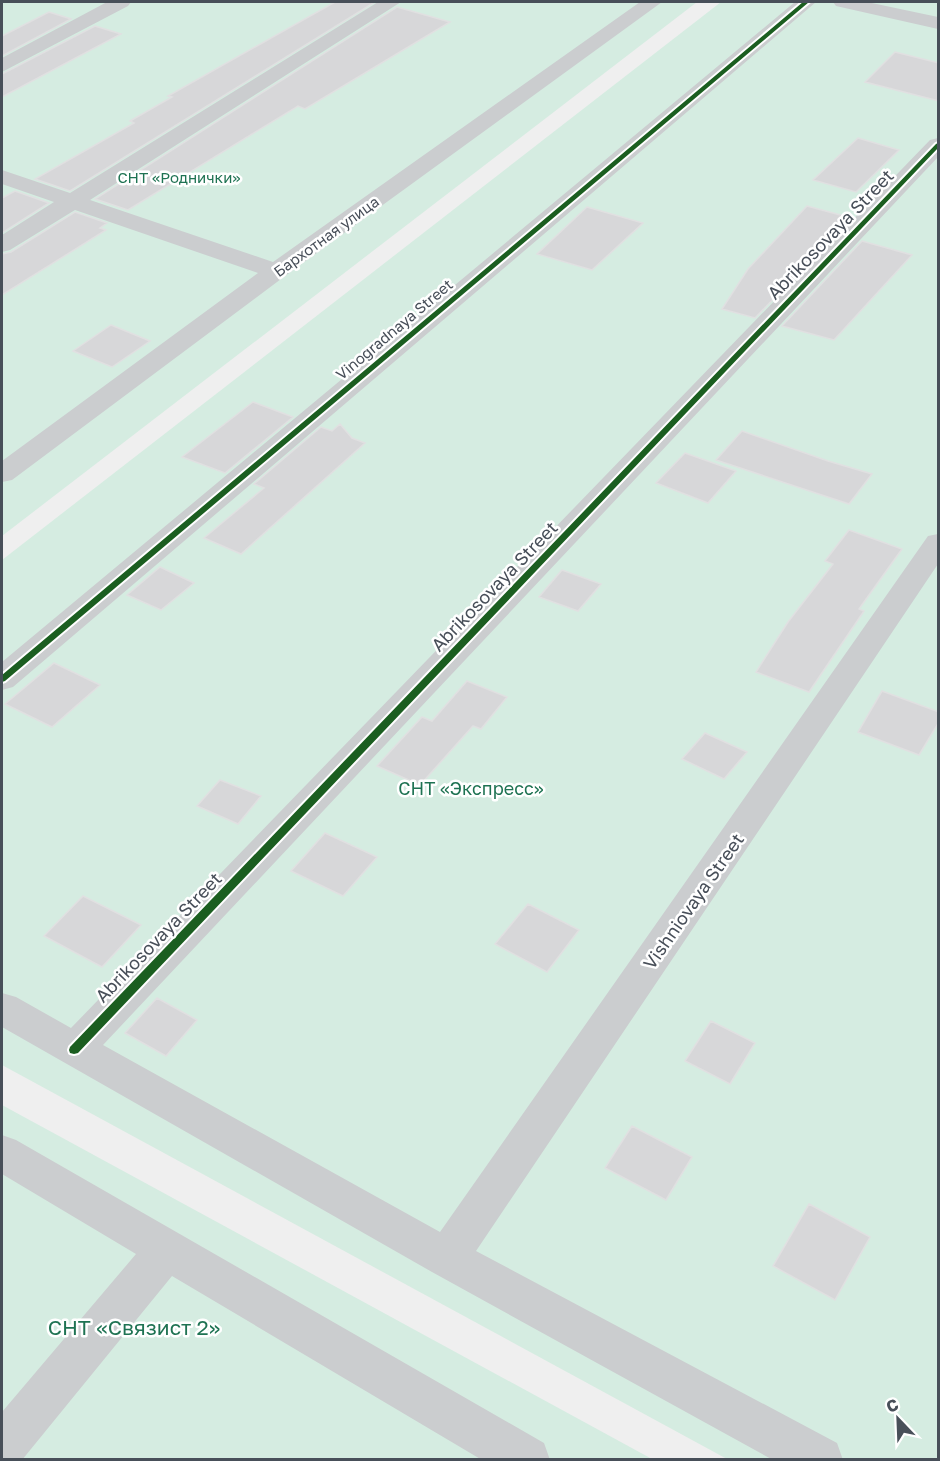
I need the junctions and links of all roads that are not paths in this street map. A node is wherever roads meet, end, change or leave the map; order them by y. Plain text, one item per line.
1 (121, 2) edge
2 (391, 2) edge
3 (652, 2) edge
4 (806, 2) edge
5 (843, 2) edge
6 (939, 23) edge
7 (2, 66) edge
8 (939, 145) edge
9 (2, 177) edge
10 (73, 201) junction
11 (2, 245) edge
12 (276, 271) junction
13 (2, 474) edge
14 (939, 543) edge
15 (2, 678) edge
16 (2, 1008) edge
17 (74, 1050) junction
18 (2, 1153) edge
19 (167, 1250) junction
20 (447, 1258) junction
21 (2, 1447) edge
22 (527, 1460) edge
23 (820, 1460) edge

1 - 7 street
2 - 10 street
3 - 12 street, Бархотная улица
4 - 15 street, Vinogradnaya Street
5 - 6 street
8 - 17 street, Abrikosovaya Street
9 - 10 street
10 - 11 street
10 - 12 street
12 - 13 street, Бархотная улица
14 - 20 street, Vishniovaya Street
16 - 17 street
17 - 20 street
18 - 19 street
19 - 21 street
19 - 22 street
20 - 23 street

